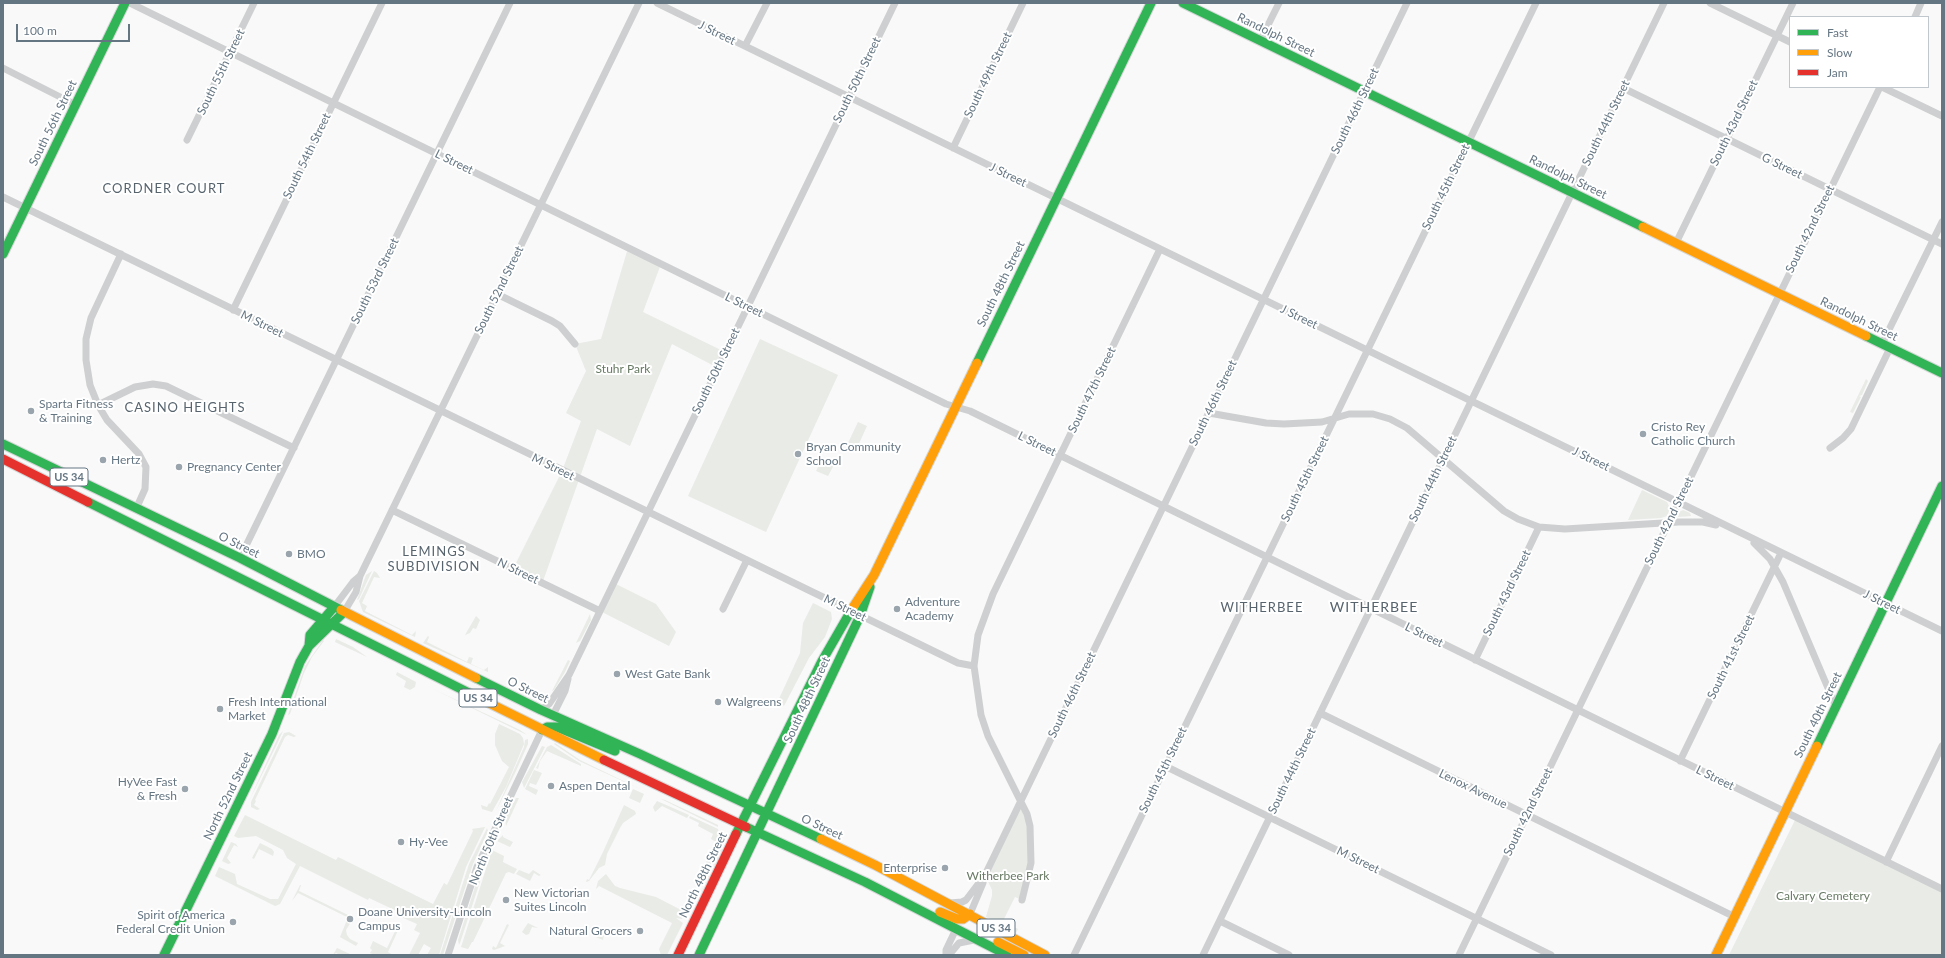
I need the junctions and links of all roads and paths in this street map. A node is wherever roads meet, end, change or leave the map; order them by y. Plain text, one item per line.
1 (125, 3) edge
2 (130, 3) edge
3 (254, 3) edge
4 (382, 3) edge
5 (510, 3) edge
6 (639, 3) edge
7 (657, 3) edge
8 (767, 3) edge
9 (895, 3) edge
10 (1023, 3) edge
11 (1151, 3) edge
12 (1183, 3) edge
13 (1279, 3) edge
14 (1407, 3) edge
15 (1536, 3) edge
16 (1664, 3) edge
17 (1710, 3) edge
18 (1793, 3) edge
19 (1922, 3) edge
20 (1916, 16) edge
21 (1777, 35) junction
22 (1260, 41) junction
23 (1789, 41) edge
24 (746, 46) junction
25 (230, 53) junction
26 (3, 68) edge
27 (1623, 88) junction
28 (1880, 88) edge
29 (1883, 88) edge
30 (1364, 92) junction
31 (849, 97) junction
32 (333, 103) junction
33 (76, 104) junction
34 (1942, 116) edge
35 (1726, 139) junction
36 (187, 140) dead end
37 (1468, 142) junction
38 (953, 148) junction
39 (437, 154) junction
40 (1830, 189) junction
41 (1572, 192) junction
42 (3, 197) edge
43 (1056, 198) junction
44 (540, 205) junction
45 (25, 208) junction
46 (1942, 222) edge
47 (1933, 240) junction
48 (1676, 243) junction
49 (1942, 244) edge
50 (1160, 249) junction
51 (3, 254) edge
52 (121, 254) junction
53 (497, 294) junction
54 (1779, 294) junction
55 (1263, 300) junction
56 (747, 306) junction
57 (232, 310) junction
58 (575, 344) dead end
59 (1886, 346) junction
60 (1367, 350) junction
61 (337, 360) junction
62 (1942, 373) edge
63 (1471, 401) junction
64 (98, 405) junction
65 (955, 407) junction
66 (440, 411) junction
67 (1208, 413) junction
68 (1334, 418) junction
69 (3, 444) edge
70 (294, 448) junction
71 (1830, 448) dead end
72 (1060, 456) junction
73 (3, 459) edge
74 (1443, 459) junction
75 (1942, 486) edge
76 (1939, 501) edge
77 (1678, 503) junction
78 (1163, 506) junction
79 (136, 509) junction
80 (392, 510) junction
81 (648, 512) junction
82 (1668, 522) junction
83 (1539, 527) junction
84 (1730, 528) junction
85 (1781, 553) junction
86 (1267, 557) junction
87 (240, 558) junction
88 (746, 560) junction
89 (1775, 566) junction
90 (874, 575) junction
91 (360, 576) junction
92 (1885, 604) junction
93 (334, 607) junction
94 (1371, 608) junction
95 (723, 609) dead end
96 (851, 611) junction
97 (344, 612) junction
98 (600, 612) junction
99 (860, 616) junction
100 (322, 620) junction
101 (331, 625) junction
102 (1942, 631) edge
103 (310, 646) junction
104 (1475, 660) junction
105 (974, 666) junction
106 (569, 675) junction
107 (458, 688) junction
108 (1836, 707) junction
109 (541, 710) junction
110 (1578, 710) junction
111 (1320, 713) junction
112 (553, 716) junction
113 (542, 730) junction
114 (1942, 746) edge
115 (640, 754) junction
116 (1940, 756) edge
117 (1680, 761) junction
118 (1166, 766) junction
119 (1020, 803) junction
120 (750, 806) junction
121 (1785, 812) junction
122 (767, 814) junction
123 (1527, 815) junction
124 (1270, 817) junction
125 (740, 825) junction
126 (758, 833) junction
127 (1886, 862) junction
128 (985, 875) junction
129 (1942, 889) edge
130 (893, 896) junction
131 (1022, 900) dead end
132 (946, 902) junction
133 (970, 914) junction
134 (1735, 917) junction
135 (1477, 918) junction
136 (1220, 921) junction
137 (956, 929) junction
138 (978, 940) junction
139 (164, 955) edge
140 (448, 955) edge
141 (678, 955) edge
142 (700, 955) edge
143 (947, 955) edge
144 (1007, 955) edge
145 (1024, 955) edge
146 (1045, 955) edge
147 (1074, 955) edge
148 (1203, 955) edge
149 (1290, 955) edge
150 (1459, 955) edge
151 (1551, 955) edge
152 (1716, 955) edge

1 - 33 main road, South 56th Street
2 - 25 street, L Street
3 - 25 street, South 55th Street
4 - 32 street, South 54th Street
5 - 39 street, South 53rd Street
6 - 44 street, South 52nd Street
7 - 24 street, J Street
8 - 24 street
9 - 31 street, South 50th Street
10 - 38 street, South 49th Street
11 - 43 main road, South 48th Street
12 - 22 main road, Randolph Street
13 - 22 street
14 - 30 street, South 46th Street
15 - 37 street, South 45th Street
16 - 27 street, South 44th Street
17 - 21 street
18 - 21 street, South 43rd Street
19 - 20 street
21 - 23 street
21 - 35 street, South 43rd Street
22 - 30 main road, Randolph Street
24 - 31 street, J Street
25 - 32 street, L Street
25 - 36 street, South 55th Street
26 - 33 street
27 - 35 street, G Street
27 - 41 street, South 44th Street
28 - 40 street, South 42nd Street
29 - 34 street
30 - 37 main road, Randolph Street
30 - 55 street, South 46th Street
31 - 38 street, J Street
31 - 56 street, South 50th Street
32 - 39 street, L Street
32 - 57 street, South 54th Street
33 - 45 main road, South 56th Street
35 - 40 street, G Street
35 - 48 street, South 43rd Street
37 - 41 main road, Randolph Street
37 - 60 street, South 45th Street
38 - 43 street, J Street
39 - 44 street, L Street
39 - 61 street, South 53rd Street
40 - 47 street, G Street
40 - 54 street, South 42nd Street
41 - 48 main road, Randolph Street
41 - 63 street, South 44th Street
42 - 45 street, M Street
43 - 50 street, J Street
43 - 65 main road, South 48th Street
44 - 53 street, South 52nd Street
44 - 56 street, L Street
45 - 51 main road, South 56th Street
45 - 52 street, M Street
46 - 47 street
47 - 49 street, G Street
47 - 59 street
48 - 54 main road, Randolph Street
50 - 55 street, J Street
50 - 72 street, South 47th Street
52 - 57 street, M Street
52 - 64 street
53 - 58 street
53 - 66 street, South 52nd Street
54 - 59 main road, Randolph Street
54 - 77 street, South 42nd Street
55 - 60 street, J Street
55 - 67 street, South 46th Street
56 - 65 street, L Street
56 - 81 street, South 50th Street
57 - 61 street, M Street
59 - 62 main road, Randolph Street
59 - 71 street
60 - 63 street, J Street
60 - 68 street, South 45th Street
61 - 66 street, M Street
61 - 70 street, South 53rd Street
63 - 74 street, South 44th Street
63 - 77 street, J Street
64 - 70 street
64 - 79 street
65 - 72 street, L Street
65 - 90 main road, South 48th Street
66 - 80 street, South 52nd Street
66 - 81 street, M Street
67 - 68 street
67 - 78 street, South 46th Street
68 - 74 street
68 - 86 street, South 45th Street
69 - 79 main road, O Street / US 34
70 - 87 street, South 53rd Street
72 - 78 street, L Street
72 - 105 street, South 47th Street
73 - 100 main road, US 34
74 - 83 street
74 - 94 street, South 44th Street
75 - 76 main road, South 40th Street
76 - 92 main road, South 40th Street
77 - 82 street, South 42nd Street
77 - 84 street, J Street
78 - 86 street, L Street
78 - 119 street, South 46th Street
79 - 87 main road, O Street / US 34
80 - 91 street, South 52nd Street
80 - 98 street, N Street
81 - 88 street, M Street
81 - 98 street, South 50th Street
82 - 83 street
82 - 84 street
82 - 110 street, South 42nd Street
83 - 104 street, South 43rd Street
84 - 85 street, J Street
84 - 89 street
85 - 89 street, South 41st Street
85 - 92 street, J Street
86 - 94 street, L Street
86 - 118 street, South 45th Street
87 - 93 main road, O Street / US 34
88 - 95 street
88 - 96 street, M Street
89 - 108 street
89 - 117 street, South 41st Street
90 - 96 main road, South 48th Street
90 - 99 main road, South 48th Street
91 - 93 street, South 52nd Street
91 - 97 street, South 52nd Street
92 - 102 street, J Street
92 - 108 main road, South 40th Street
93 - 97 main road, O Street / US 34
93 - 100 main road, North 52nd Street
94 - 104 street, L Street
94 - 111 street, South 44th Street
96 - 99 street, M Street
96 - 120 main road, South 48th Street
97 - 101 main road, North 52nd Street
97 - 109 main road, O Street / US 34
98 - 106 street, South 50th Street
99 - 105 street, M Street
99 - 122 main road, South 48th Street
100 - 101 main road, US 34
100 - 103 main road, North 52nd Street
101 - 103 main road, North 52nd Street
101 - 107 main road, US 34
103 - 139 main road, North 52nd Street
104 - 110 street, L Street
105 - 119 street
106 - 109 street, South 50th Street
106 - 112 street, South 50th Street
107 - 112 main road
107 - 113 main road, US 34
108 - 121 main road, South 40th Street
109 - 112 main road, O Street / US 34
110 - 117 street, L Street
110 - 123 street, South 42nd Street
111 - 123 street, Lenox Avenue
111 - 124 street, South 44th Street
112 - 115 main road, O Street / US 34
113 - 115 main road
113 - 125 main road, US 34
113 - 140 street, North 50th Street
114 - 116 street
115 - 120 main road, O Street / US 34
116 - 127 street
117 - 121 street, L Street
118 - 124 street, M Street
118 - 147 street, South 45th Street
119 - 128 street, South 46th Street
119 - 131 street
120 - 122 main road, O Street / US 34
120 - 125 main road, North 48th Street
121 - 127 street, L Street
121 - 134 main road, South 40th Street
122 - 126 main road, South 48th Street
122 - 132 main road, O Street / US 34
123 - 134 street, Lenox Avenue
123 - 135 street, South 42nd Street
124 - 135 street, M Street
124 - 136 street, South 44th Street
125 - 126 main road, US 34
125 - 141 main road, North 48th Street
126 - 130 main road, US 34
126 - 142 main road
127 - 129 street, L Street
128 - 132 street, South 46th Street
128 - 133 street, South 46th Street
130 - 133 main road
130 - 137 main road, US 34
132 - 133 main road, O Street / US 34
133 - 146 main road, O Street / US 34
134 - 152 main road, South 40th Street
135 - 150 street, South 42nd Street
135 - 151 street, M Street
136 - 148 street, South 44th Street
136 - 149 street
137 - 138 main road, US 34
137 - 143 street
137 - 145 main road
138 - 143 street
138 - 144 main road, US 34

